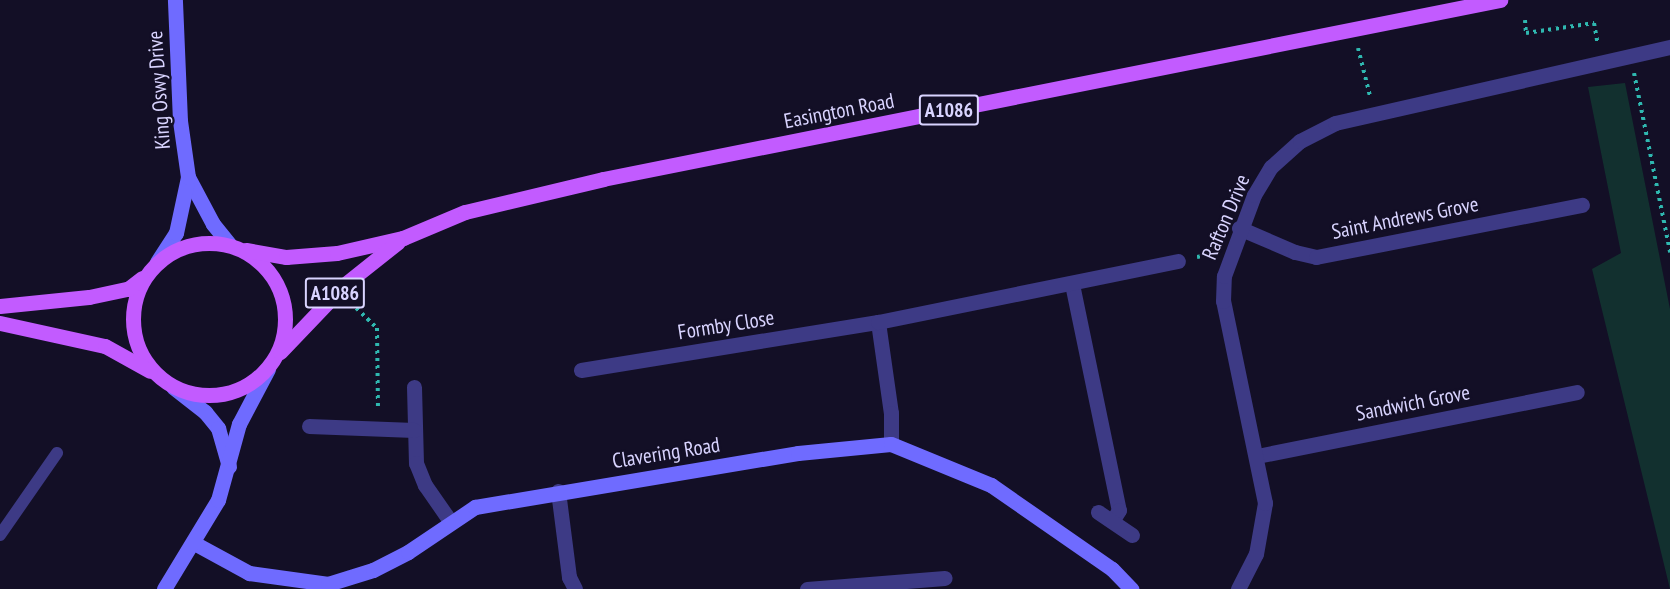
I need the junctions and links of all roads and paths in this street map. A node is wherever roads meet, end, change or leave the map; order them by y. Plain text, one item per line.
1 (175, 0) edge
2 (1500, 0) edge
3 (1524, 20) dead end
4 (1354, 31) junction
5 (1670, 47) edge
6 (1599, 52) dead end
7 (1631, 55) junction
8 (1374, 112) junction
9 (188, 177) junction
10 (1582, 205) dead end
11 (1239, 228) junction
12 (403, 238) junction
13 (229, 244) junction
14 (246, 250) junction
15 (1231, 251) junction
16 (1670, 252) edge
17 (1178, 261) joint
18 (156, 262) junction
19 (145, 275) junction
20 (1072, 284) junction
21 (351, 294) dead end
22 (0, 306) edge
23 (878, 322) junction
24 (0, 323) edge
25 (272, 363) junction
26 (581, 370) dead end
27 (155, 374) junction
28 (173, 387) junction
29 (414, 387) dead end
30 (1577, 392) dead end
31 (309, 426) dead end
32 (378, 429) junction
33 (414, 430) junction
34 (891, 444) junction
35 (57, 453) dead end
36 (1257, 456) junction
37 (229, 466) junction
38 (558, 491) junction
39 (1098, 512) dead end
40 (450, 521) junction
41 (1112, 521) junction
42 (0, 535) edge
43 (1132, 535) dead end
44 (194, 543) junction
45 (945, 578) dead end
46 (328, 586) edge
47 (874, 586) edge
48 (164, 589) edge
49 (574, 589) edge
50 (807, 589) edge
51 (1131, 589) edge
52 (1238, 589) edge

1 - 9 street, King Oswy Drive
2 - 4 main road, Easington Road / A1086
3 - 6 path
4 - 8 path
4 - 12 main road, Easington Road / A1086
5 - 7 street, Rafton Drive
7 - 8 street, Rafton Drive
7 - 16 path
8 - 11 street, Rafton Drive
9 - 13 street, King Oswy Drive
9 - 18 street, King Oswy Drive
10 - 11 street, Saint Andrews Grove
11 - 15 street, Rafton Drive
12 - 14 main road, Easington Road / A1086
12 - 25 main road, Easington Road / A1086
13 - 14 main road
13 - 18 main road
14 - 25 main road
15 - 17 path
15 - 36 street, Rafton Drive
17 - 20 street, Formby Close
18 - 19 main road
19 - 22 main road
19 - 27 main road
20 - 23 street, Formby Close
20 - 41 street
21 - 32 path
23 - 26 street, Formby Close
23 - 34 street
24 - 27 main road
25 - 28 main road
25 - 37 street
27 - 28 main road
28 - 37 street
29 - 33 street
30 - 36 street, Sandwich Grove
31 - 32 street
32 - 33 street
33 - 40 street
34 - 38 street, Clavering Road
34 - 51 street, Clavering Road
35 - 42 lane
36 - 52 street, Rafton Drive
37 - 44 street
38 - 40 street, Clavering Road
38 - 49 street
39 - 41 street
40 - 46 street, Clavering Road
41 - 43 street
44 - 46 street, Clavering Road
44 - 48 street
45 - 47 street
47 - 50 street

